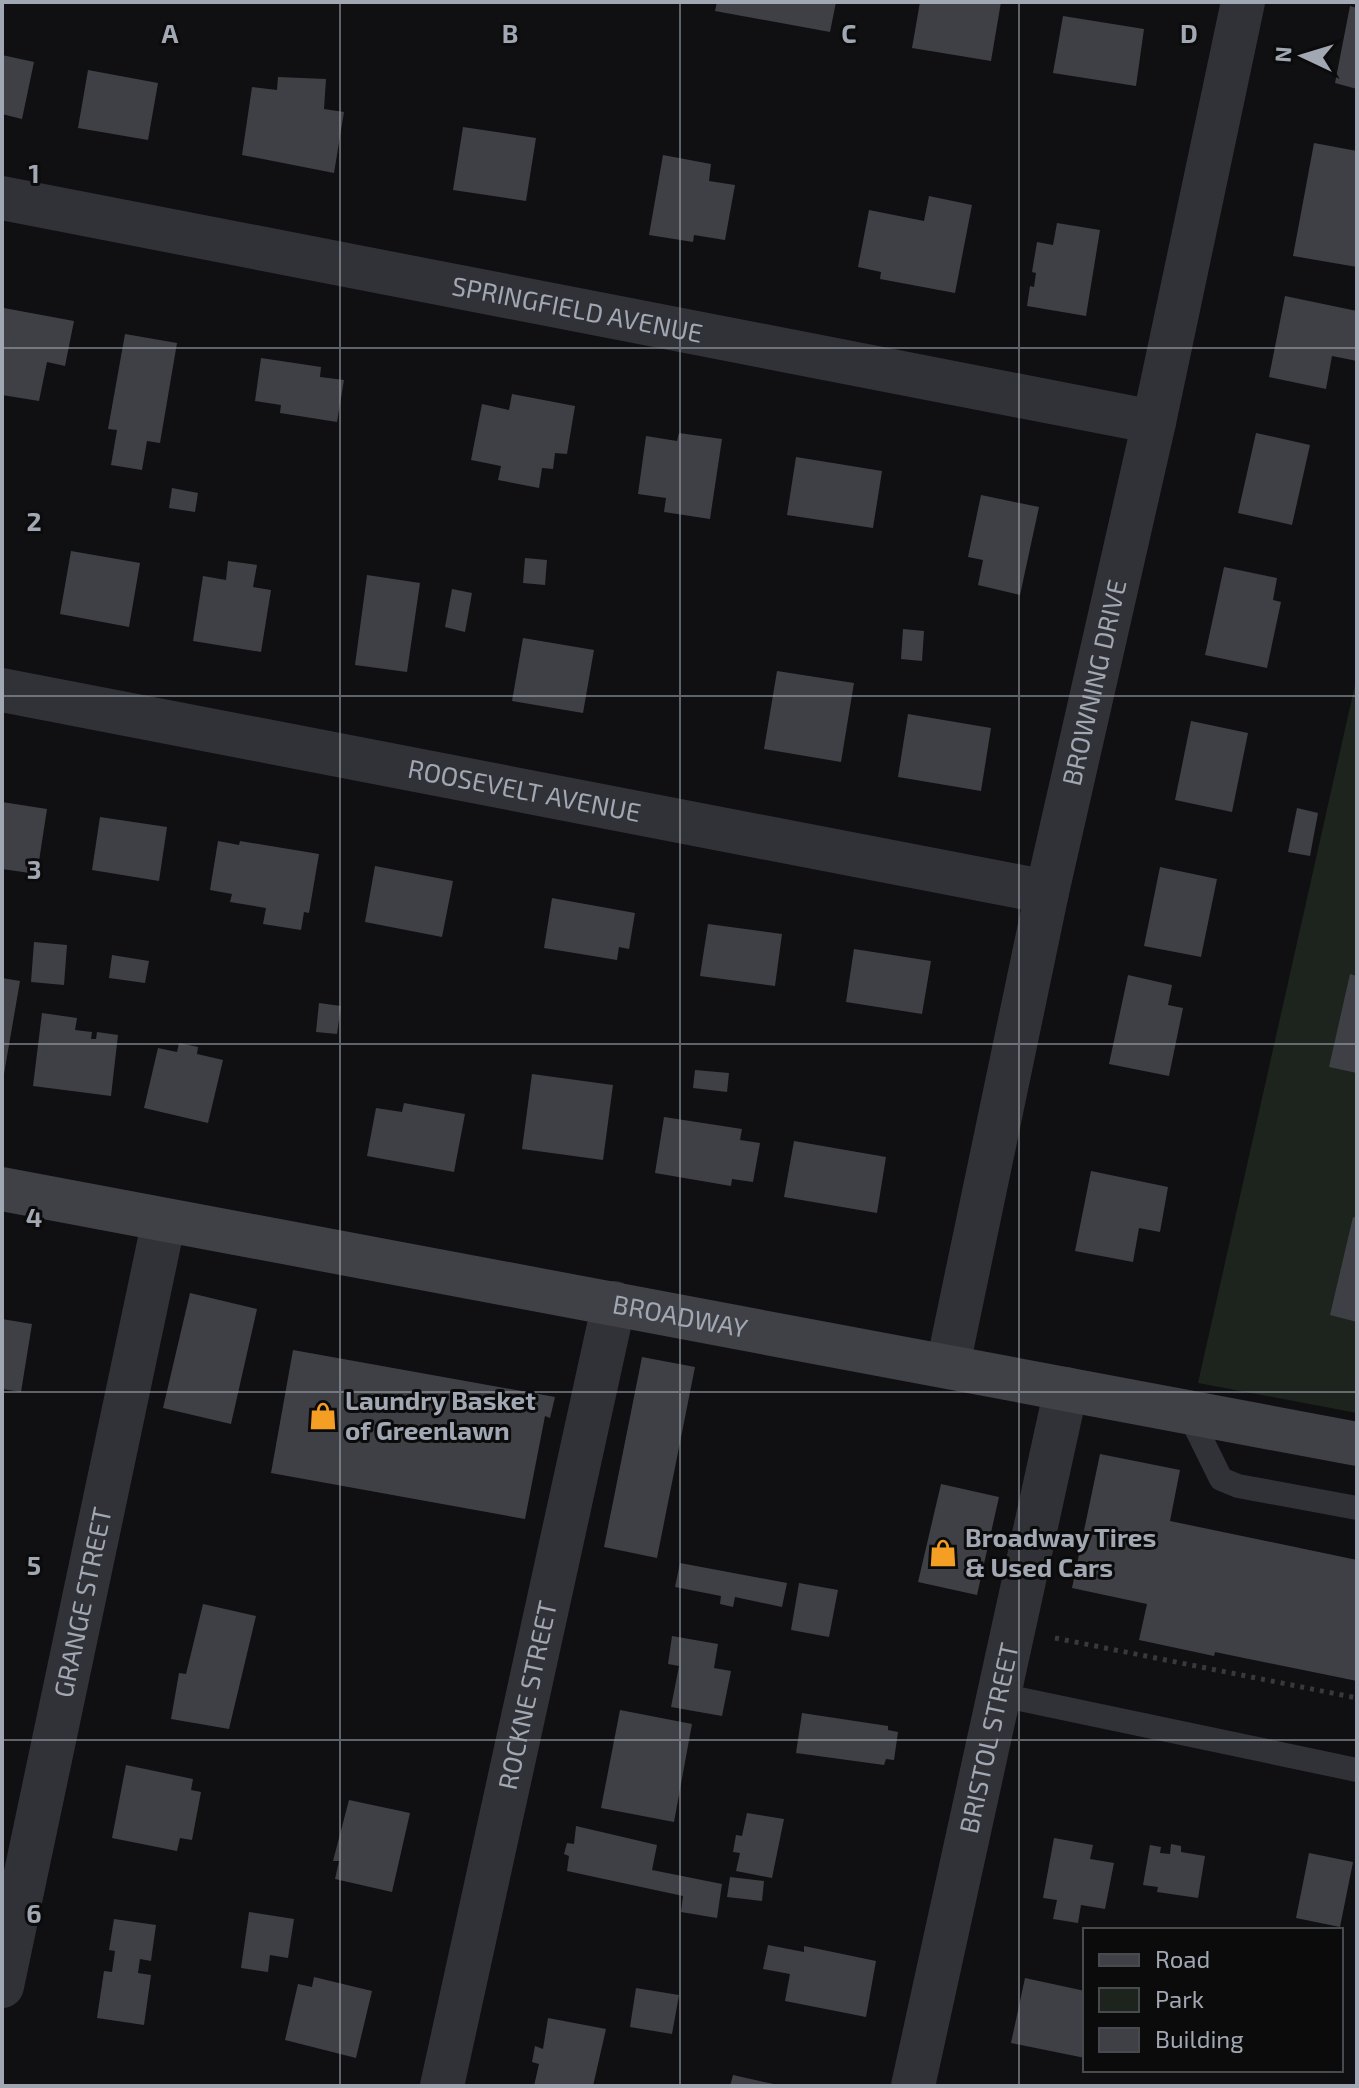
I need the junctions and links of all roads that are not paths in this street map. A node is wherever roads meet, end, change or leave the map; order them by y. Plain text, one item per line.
1 (1243, 2) edge
2 (2, 198) edge
3 (1154, 422) junction
4 (2, 690) edge
5 (1047, 892) junction
6 (2, 1189) edge
7 (164, 1220) junction
8 (614, 1303) junction
9 (948, 1365) junction
10 (1066, 1389) junction
11 (1188, 1412) junction
12 (1357, 1444) edge
13 (1357, 1508) edge
14 (1001, 1695) junction
15 (1357, 1770) edge
16 (2, 1986) edge
17 (442, 2086) edge
18 (913, 2086) edge

1 - 3 street, BROWNING DRIVE
2 - 3 street, SPRINGFIELD AVENUE
3 - 5 street, BROWNING DRIVE
4 - 5 street, ROOSEVELT AVENUE
5 - 9 street, BROWNING DRIVE
6 - 7 main road, BROADWAY
7 - 8 main road, BROADWAY
7 - 16 street, GRANGE STREET
8 - 9 main road, BROADWAY
8 - 17 street, ROCKNE STREET
9 - 10 main road, BROADWAY
10 - 11 main road, BROADWAY
10 - 14 street, BRISTOL STREET
11 - 12 main road, BROADWAY
11 - 13 lane
14 - 15 lane
14 - 18 street, BRISTOL STREET

